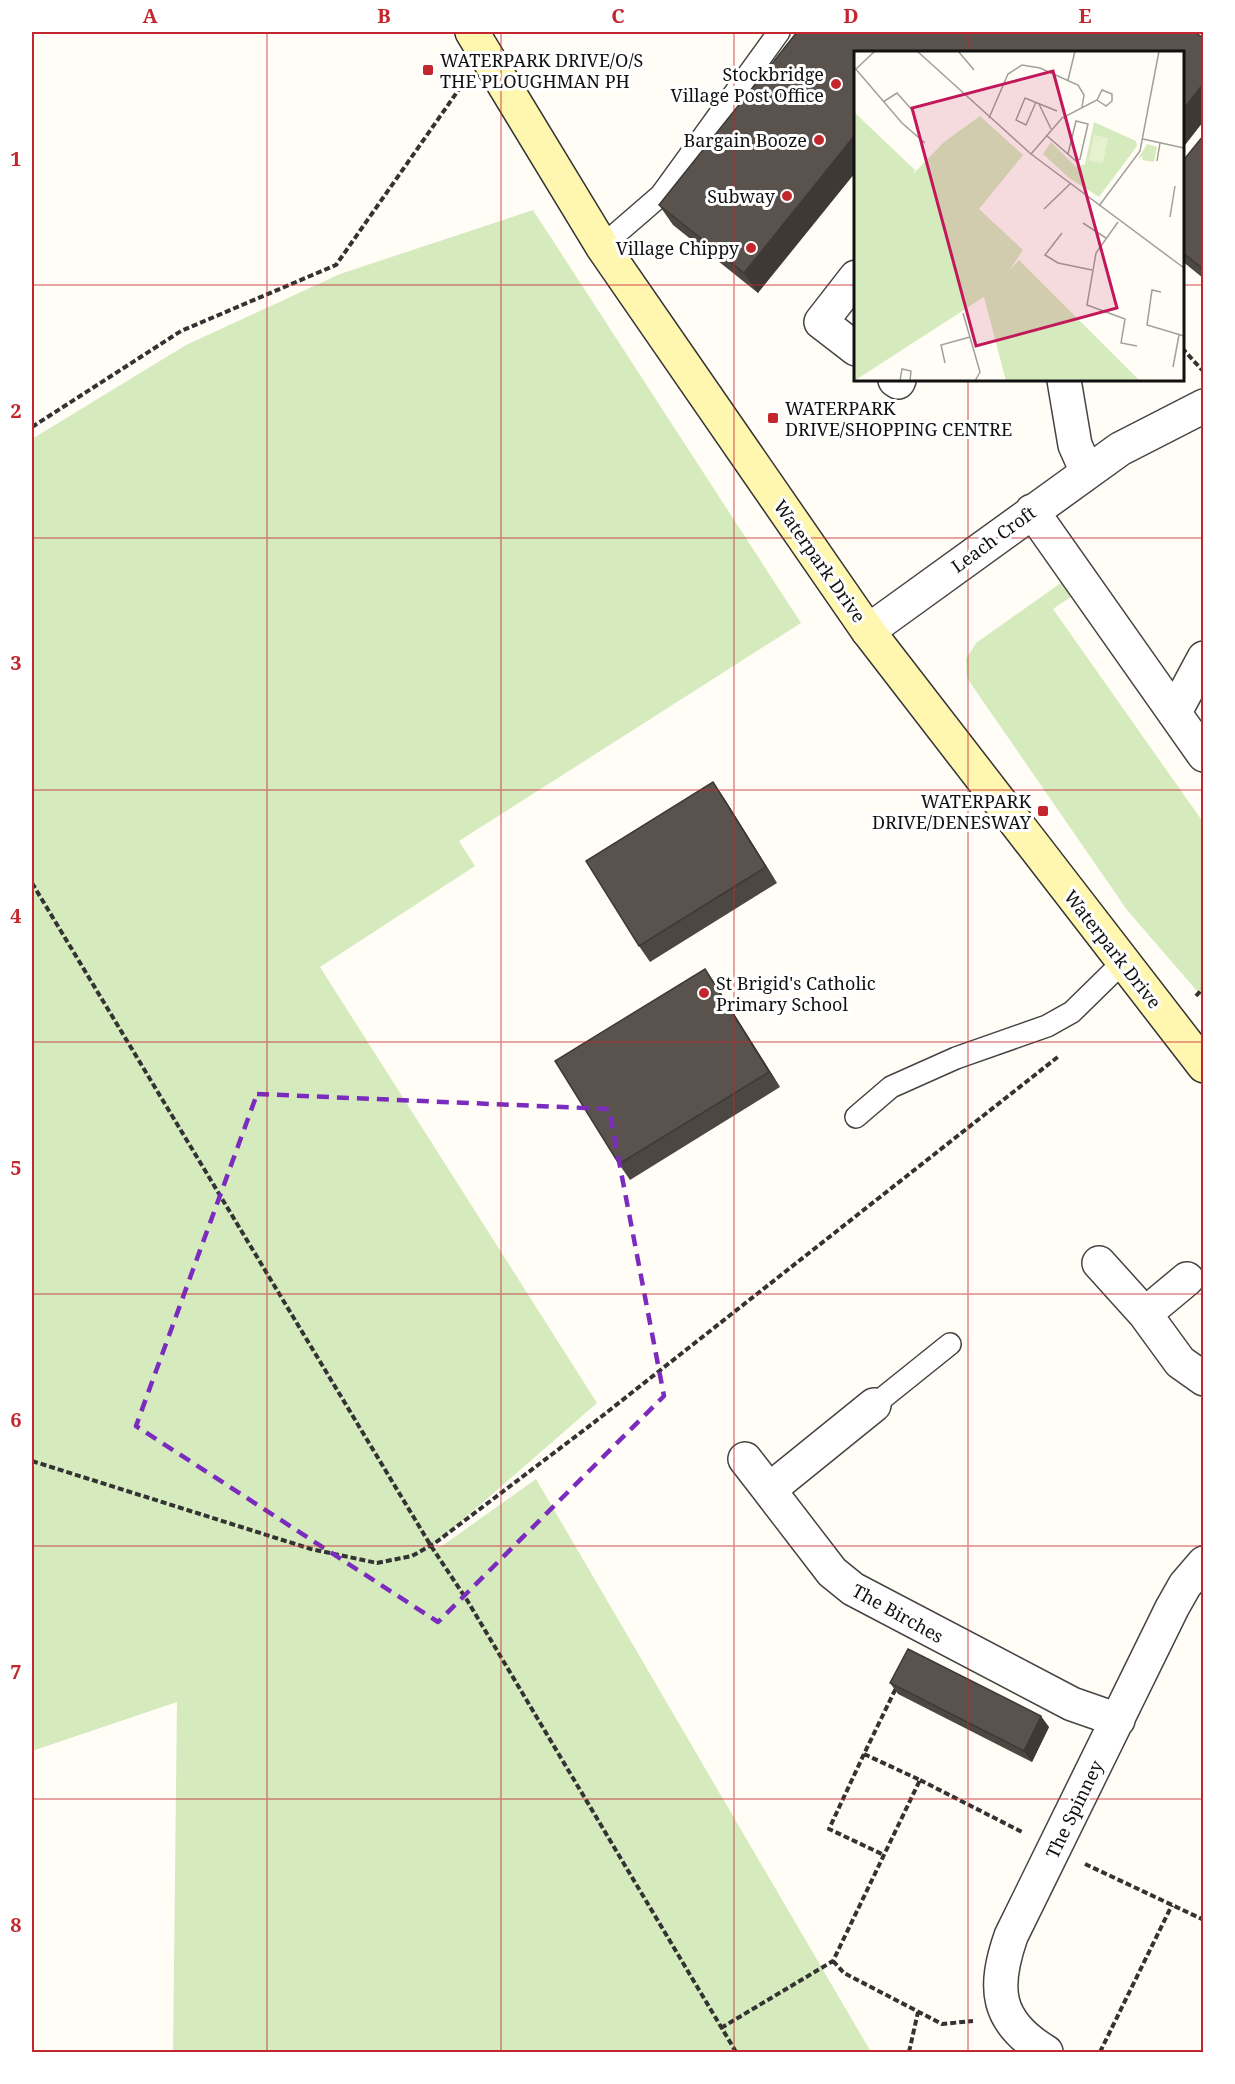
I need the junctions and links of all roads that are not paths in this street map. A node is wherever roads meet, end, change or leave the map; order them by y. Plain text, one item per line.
1 (779, 32) edge
2 (478, 42) edge
3 (602, 246) junction
4 (854, 278) edge
5 (854, 348) edge
6 (1064, 381) edge
7 (1203, 406) edge
8 (1087, 472) junction
9 (1032, 511) junction
10 (868, 631) junction
11 (1203, 658) edge
12 (1175, 712) junction
13 (1203, 755) edge
14 (1123, 962) junction
15 (1203, 1066) edge
16 (856, 1117) dead end
17 (1099, 1263) dead end
18 (1187, 1278) dead end
19 (1145, 1314) junction
20 (950, 1344) dead end
21 (1203, 1379) edge
22 (874, 1405) joint
23 (745, 1459) dead end
24 (769, 1490) junction
25 (1203, 1563) edge
26 (1118, 1720) junction
27 (1046, 2052) edge

1 - 3 lane
2 - 3 street, Waterpark Drive
3 - 10 street, Waterpark Drive
4 - 5 street
6 - 8 street
7 - 8 street, Leach Croft
8 - 9 street, Leach Croft
9 - 10 street, Leach Croft
9 - 12 street
10 - 14 street, Waterpark Drive
11 - 12 street
12 - 13 street
14 - 15 street, Waterpark Drive
14 - 16 lane
17 - 19 street
18 - 19 street
19 - 21 street
20 - 22 lane
22 - 24 street
23 - 24 street, The Birches
24 - 26 street, The Birches
25 - 26 street, The Spinney
26 - 27 street, The Spinney

